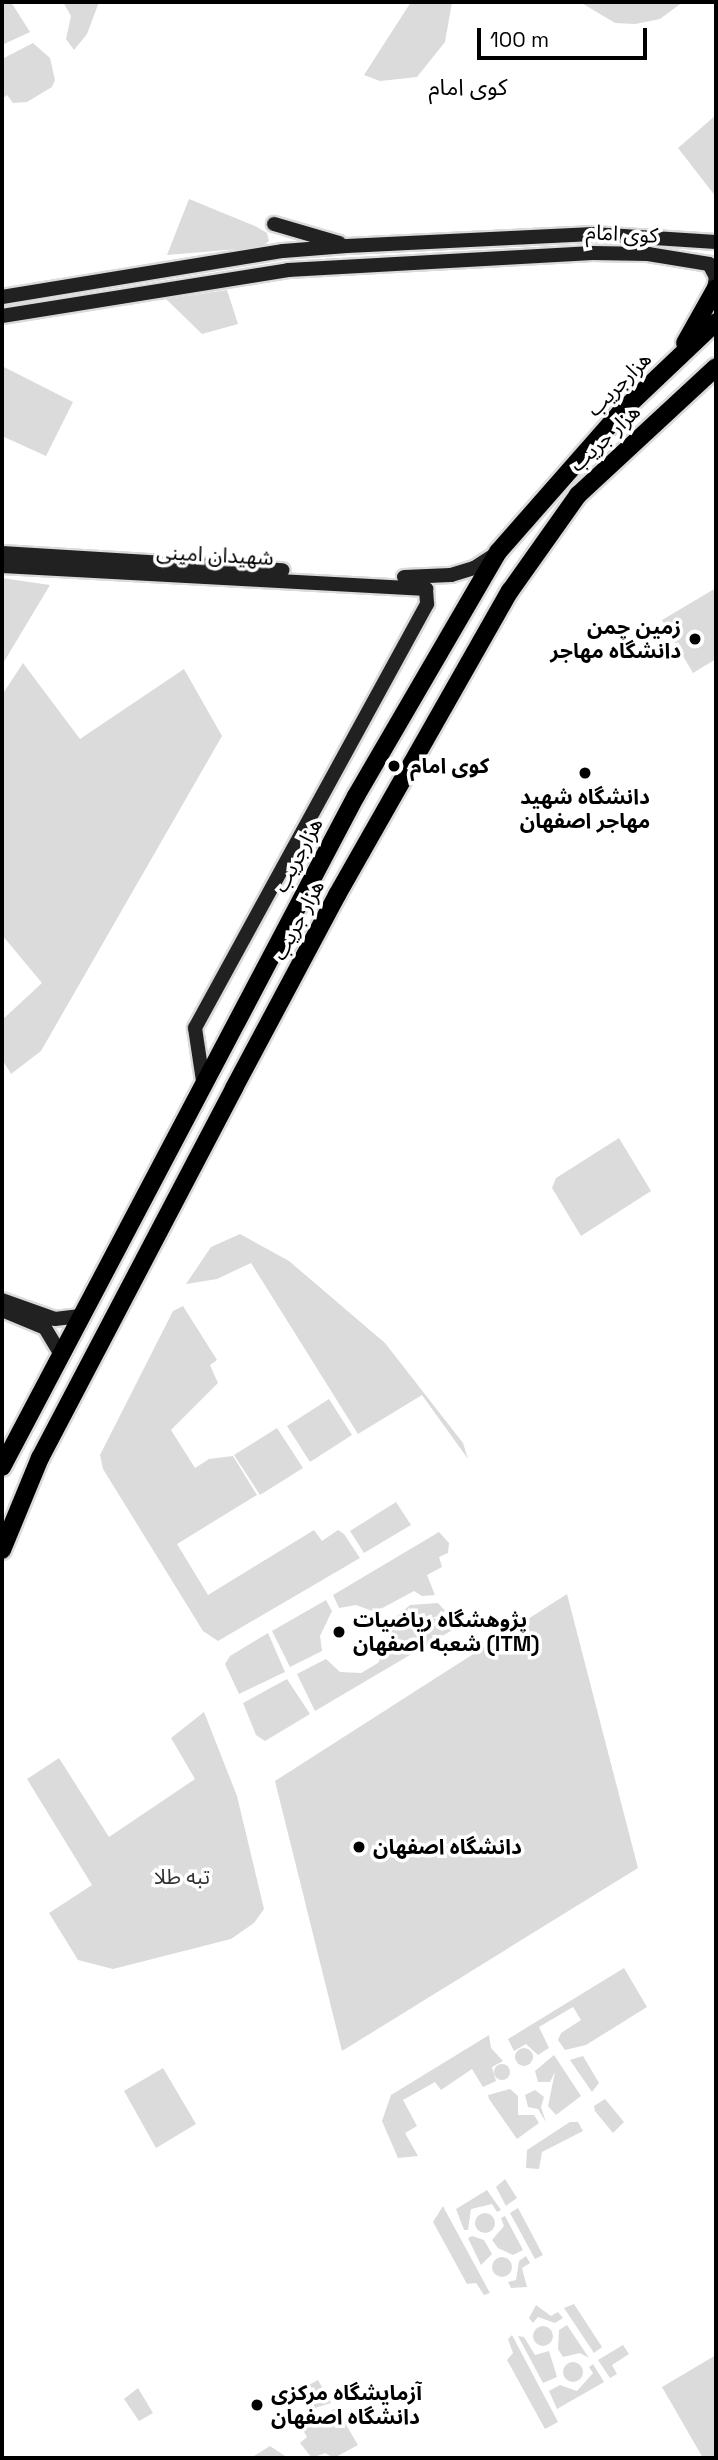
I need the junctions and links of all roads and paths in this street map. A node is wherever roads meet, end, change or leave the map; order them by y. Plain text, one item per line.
1 (693, 242) junction
2 (716, 242) edge
3 (347, 246) junction
4 (324, 248) junction
5 (272, 254) junction
6 (691, 261) junction
7 (327, 269) junction
8 (715, 291) edge
9 (5, 296) edge
10 (8, 315) edge
11 (716, 322) edge
12 (674, 361) junction
13 (716, 367) edge
14 (498, 552) junction
15 (6, 560) edge
16 (421, 583) junction
17 (326, 851) junction
18 (352, 869) junction
19 (307, 888) junction
20 (331, 905) junction
21 (203, 1081) junction
22 (2, 1300) edge
23 (2, 1310) edge
24 (80, 1316) junction
25 (60, 1353) junction
26 (2, 1467) edge
27 (2, 1550) edge

1 - 2 street, کوی امام
1 - 3 street, کوی امام
1 - 6 street
3 - 4 street, کوی امام
3 - 5 street
4 - 5 street, کوی امام
4 - 7 street
5 - 9 street, کوی امام
6 - 7 street, کوی امام
6 - 8 street
7 - 10 street, کوی امام
8 - 12 main road
9 - 10 street
11 - 12 main road, هزارجریب
12 - 14 main road, هزارجریب
13 - 18 main road, هزار جریب
14 - 16 street, شهیدان امینی
14 - 17 main road, هزارجریب
15 - 16 street, شهیدان امینی
16 - 21 street
17 - 18 main road
17 - 19 main road, هزارجریب
18 - 20 main road, هزار جریب
19 - 20 main road
19 - 21 main road, هزارجریب
20 - 27 main road, هزار جریب
21 - 24 main road, هزارجریب
22 - 24 street
23 - 25 street
24 - 25 main road, هزارجریب
25 - 26 main road, هزارجریب

